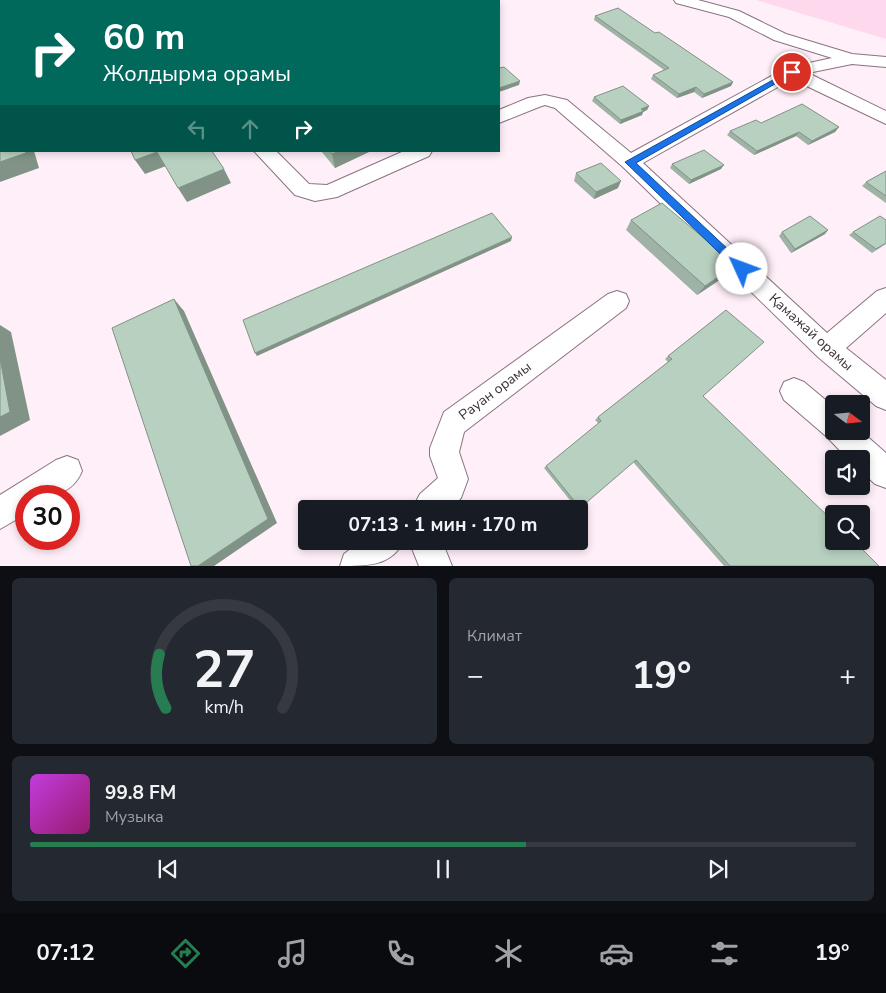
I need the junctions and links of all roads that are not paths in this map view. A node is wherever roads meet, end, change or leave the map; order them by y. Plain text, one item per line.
1 (681, 0) edge
2 (852, 59) junction
3 (886, 62) edge
4 (792, 72) junction
5 (500, 117) edge
6 (886, 118) edge
7 (265, 152) edge
8 (420, 152) edge
9 (630, 162) junction
10 (886, 298) edge
11 (617, 301) dead end
12 (827, 349) junction
13 (794, 391) dead end
14 (886, 397) edge
15 (825, 418) edge
16 (849, 440) edge
17 (67, 471) dead end
18 (886, 474) edge
19 (44, 485) edge
20 (435, 500) edge
21 (15, 503) edge
22 (0, 513) edge
23 (376, 550) edge
24 (428, 550) edge
25 (356, 566) edge
26 (436, 566) edge

1 - 2 street
2 - 3 street
2 - 4 street
4 - 6 street
4 - 9 street
5 - 9 street, Қамажай орамы
7 - 8 street
9 - 12 street, Қамажай орамы
10 - 12 street
11 - 20 street, Рауан орамы
12 - 14 street, Қамажай орамы
13 - 15 street
16 - 18 street
17 - 19 street
21 - 22 street
23 - 25 street
24 - 26 street

